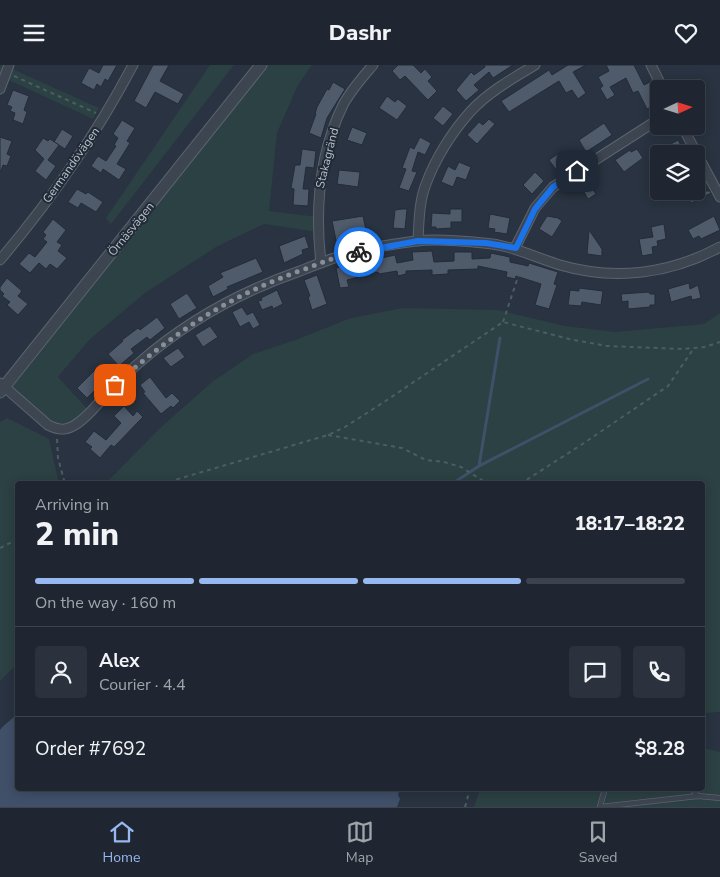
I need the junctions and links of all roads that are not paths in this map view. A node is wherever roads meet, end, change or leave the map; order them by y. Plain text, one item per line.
1 (133, 65) edge
2 (261, 65) edge
3 (373, 65) edge
4 (535, 65) edge
5 (651, 65) edge
6 (8, 69) edge
7 (658, 80) edge
8 (0, 89) edge
9 (650, 125) edge
10 (687, 135) edge
11 (720, 197) edge
12 (418, 241) junction
13 (720, 247) edge
14 (516, 248) junction
15 (0, 260) edge
16 (321, 263) junction
17 (1, 387) edge
18 (604, 791) edge
19 (694, 791) edge
20 (698, 796) junction
21 (720, 798) edge
22 (600, 806) edge

1 - 15 street, Germandövägen
2 - 17 street, Örnäsvägen
3 - 16 street, Stakagränd
4 - 12 street
5 - 7 street
6 - 8 street
9 - 14 street
10 - 11 street
12 - 14 street
12 - 16 street
13 - 14 street
16 - 17 street
18 - 22 lane
19 - 20 lane
20 - 21 lane
20 - 22 lane

